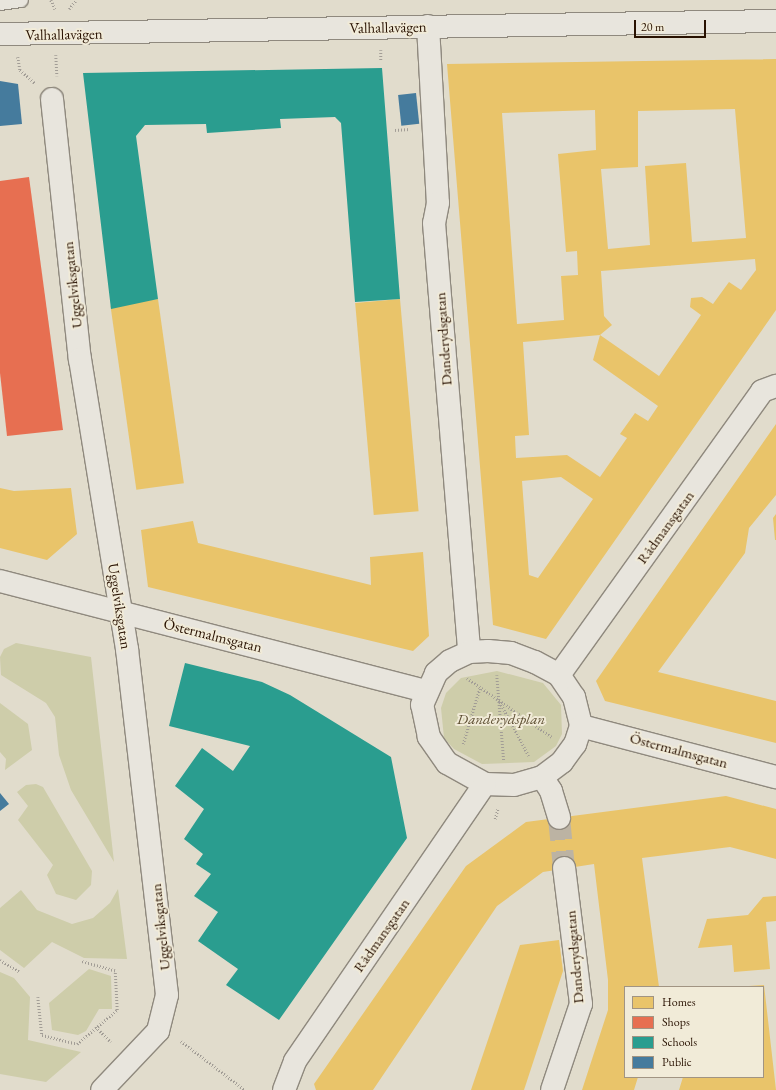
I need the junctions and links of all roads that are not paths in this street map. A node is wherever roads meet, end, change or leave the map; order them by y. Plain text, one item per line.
1 (21, 0) edge
2 (0, 3) edge
3 (772, 20) edge
4 (428, 26) junction
5 (0, 34) edge
6 (52, 99) dead end
7 (769, 389) edge
8 (0, 581) edge
9 (122, 611) junction
10 (469, 652) junction
11 (559, 675) junction
12 (426, 691) junction
13 (581, 726) junction
14 (537, 770) junction
15 (776, 777) edge
16 (485, 784) junction
17 (559, 818) tunnel mouth
18 (564, 868) tunnel mouth
19 (102, 1090) edge
20 (284, 1090) edge
21 (552, 1090) edge

1 - 2 lane
3 - 4 street, Valhallavägen
4 - 5 street, Valhallavägen
4 - 10 street, Danderydsgatan
6 - 9 street, Uggelviksgatan
7 - 11 street, Rådmansgatan
8 - 9 street, Östermalmsgatan
9 - 12 street, Östermalmsgatan
9 - 19 street, Uggelviksgatan
10 - 11 street
10 - 12 street
11 - 13 street
12 - 16 street
13 - 14 street
13 - 15 street, Östermalmsgatan
14 - 16 street
14 - 17 street
16 - 20 street, Rådmansgatan
18 - 21 street, Danderydsgatan

